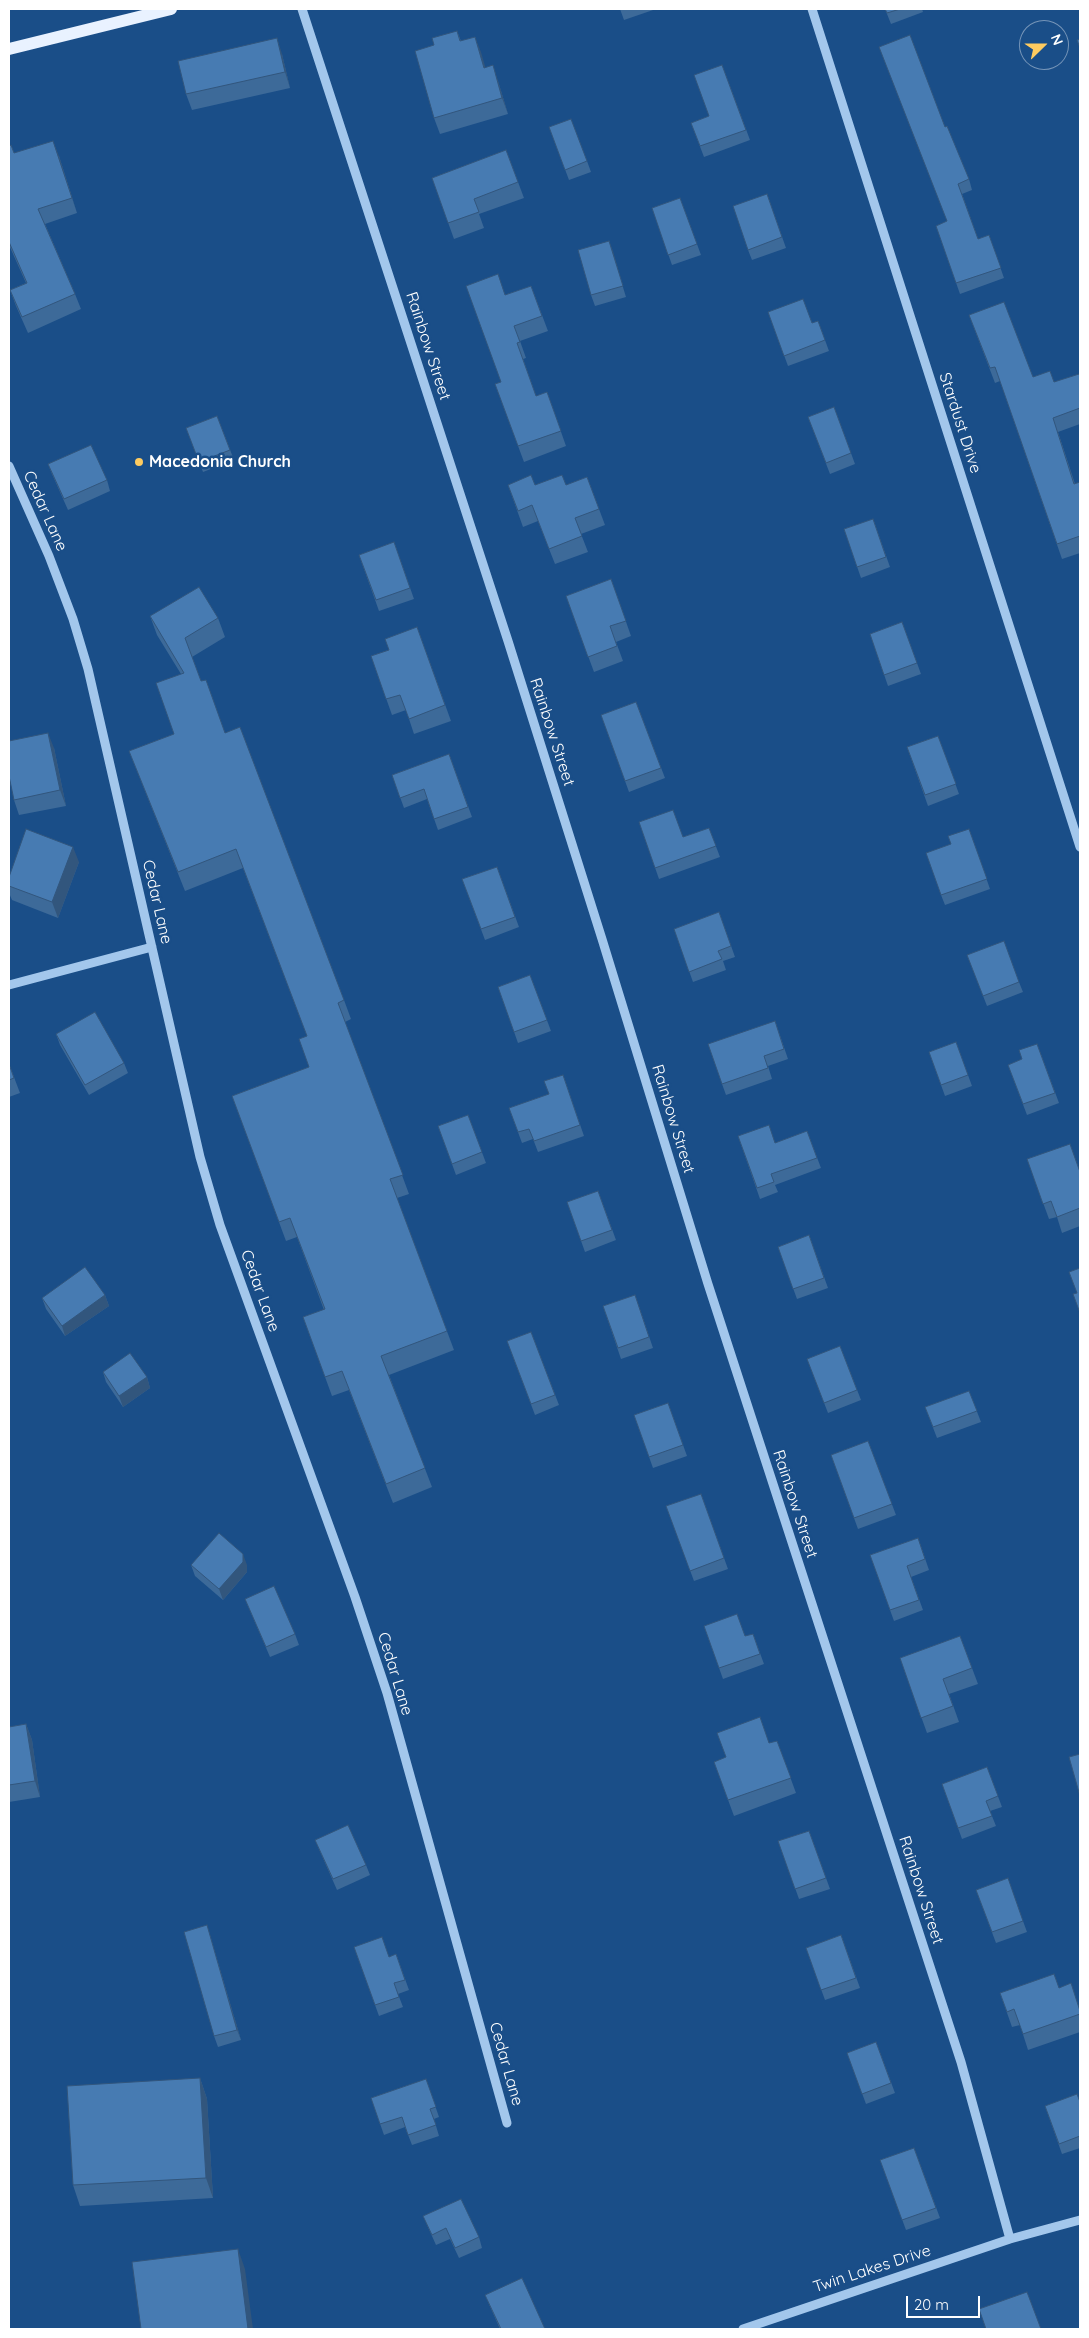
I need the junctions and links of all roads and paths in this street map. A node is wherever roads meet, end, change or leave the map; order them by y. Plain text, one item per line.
1 (171, 9) edge
2 (302, 9) edge
3 (812, 9) edge
4 (9, 48) edge
5 (9, 466) edge
6 (1080, 847) edge
7 (152, 947) junction
8 (9, 985) edge
9 (507, 2122) dead end
10 (1080, 2221) edge
11 (1010, 2239) junction
12 (743, 2329) edge

1 - 4 main road
2 - 11 street, Rainbow Street
3 - 6 street, Stardust Drive
5 - 7 street, Cedar Lane
7 - 8 street
7 - 9 street, Cedar Lane
10 - 11 street
11 - 12 street, Twin Lakes Drive

